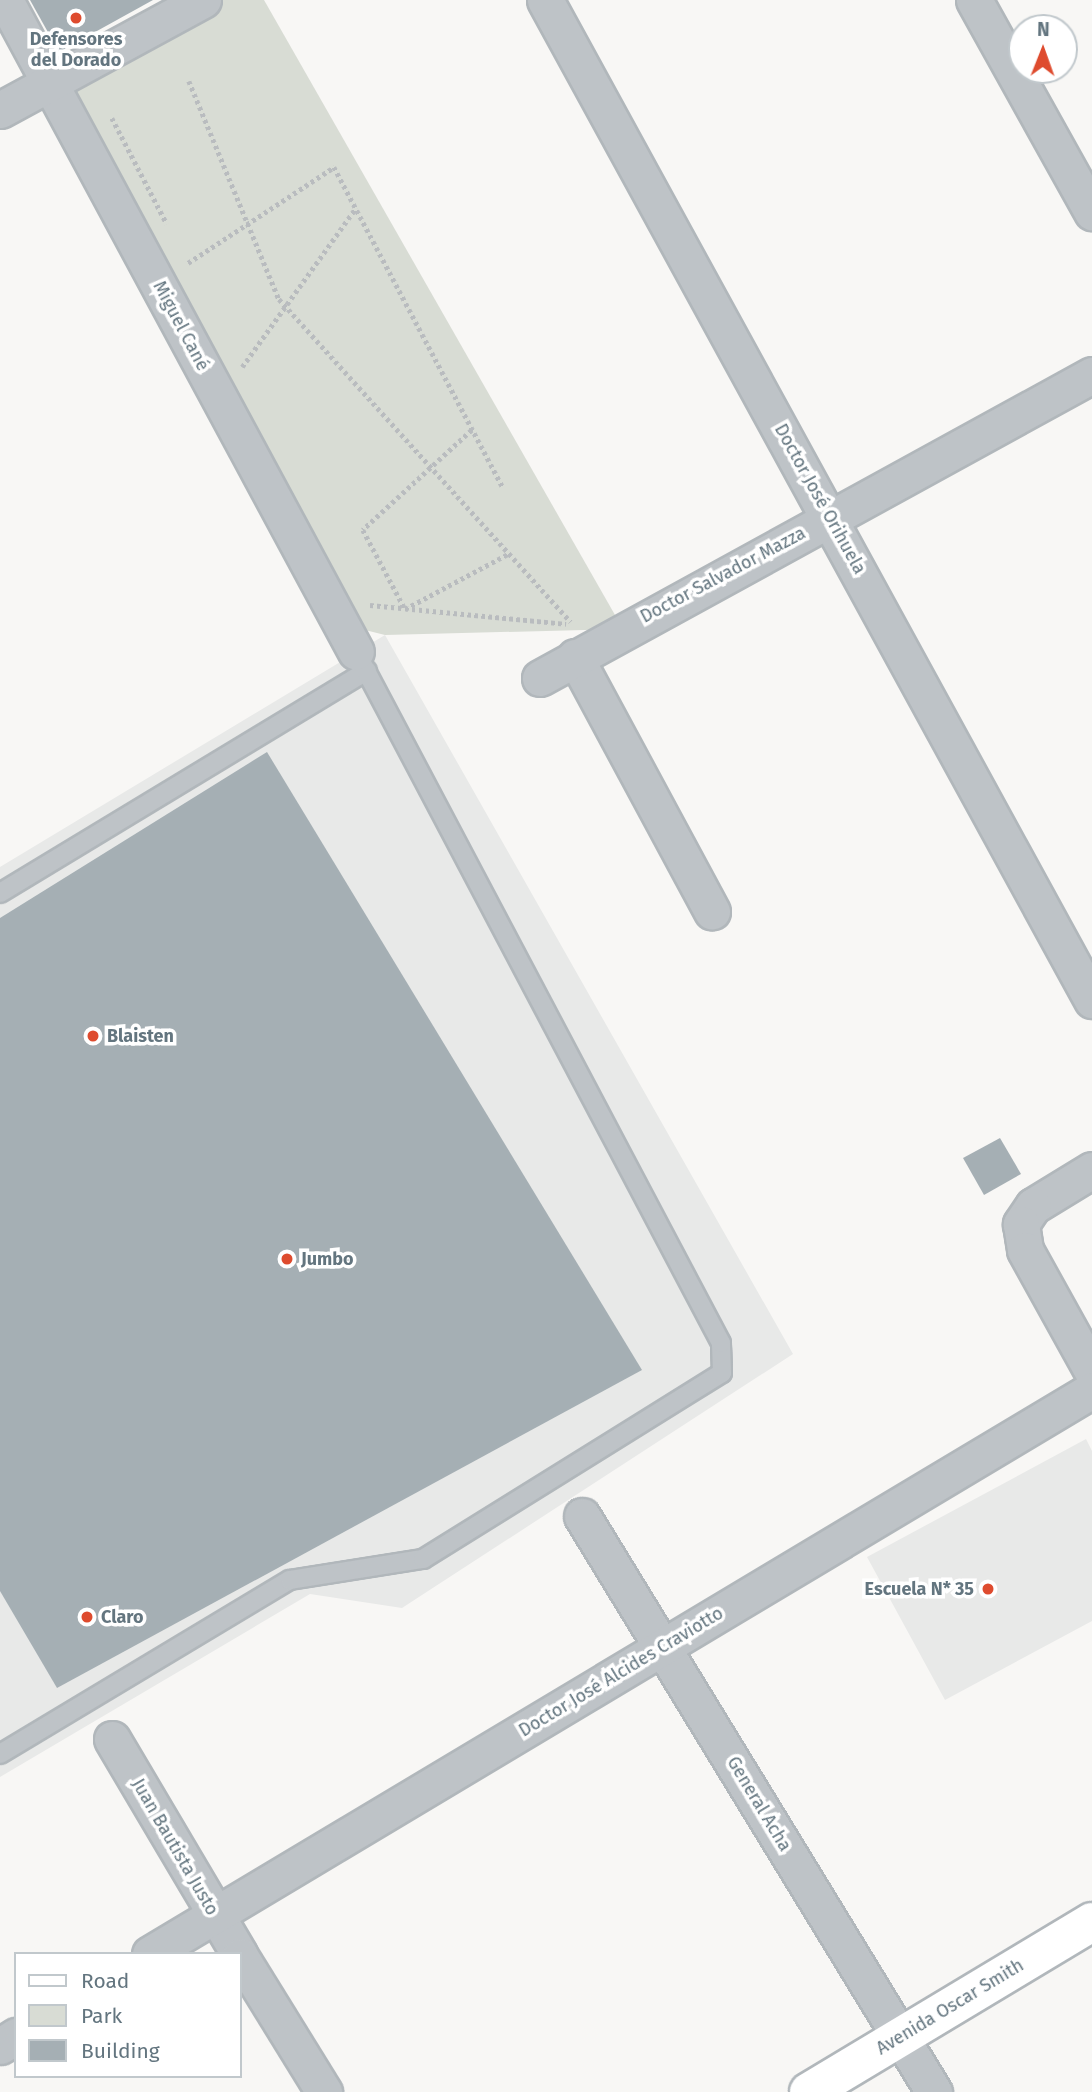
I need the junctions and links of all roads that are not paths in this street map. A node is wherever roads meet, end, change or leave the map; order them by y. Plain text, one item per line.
1 (5, 0) edge
2 (203, 0) edge
3 (545, 0) edge
4 (974, 0) edge
5 (51, 82) junction
6 (0, 110) edge
7 (1092, 212) edge
8 (1092, 374) edge
9 (830, 517) junction
10 (574, 641) junction
11 (361, 662) junction
12 (540, 678) dead end
13 (0, 893) edge
14 (712, 911) dead end
15 (1092, 1000) edge
16 (1092, 1170) edge
17 (1092, 1371) edge
18 (1092, 1390) edge
19 (582, 1516) dead end
20 (663, 1647) junction
21 (112, 1739) dead end
22 (0, 1754) edge
23 (214, 1914) junction
24 (1092, 1922) edge
25 (153, 1952) edge
26 (237, 1952) edge
27 (242, 1960) edge
28 (901, 2036) junction
29 (324, 2092) edge
30 (809, 2092) edge
31 (934, 2092) edge

1 - 5 street, Miguel Cané
2 - 5 street
3 - 9 street, Doctor José Orihuela
4 - 7 street
5 - 6 street
5 - 11 street, Miguel Cané
8 - 9 street, Doctor Salvador Mazza
9 - 10 street, Doctor Salvador Mazza
9 - 15 street, Doctor José Orihuela
10 - 12 street, Doctor Salvador Mazza
10 - 14 street
11 - 13 lane
11 - 22 lane
16 - 17 street
18 - 20 street, Doctor José Alcides Craviotto
19 - 20 street, General Acha
20 - 23 street, Doctor José Alcides Craviotto
20 - 28 street, General Acha
21 - 23 street, Juan Bautista Justo
23 - 25 street, Doctor José Alcides Craviotto
23 - 26 street, Juan Bautista Justo
24 - 28 main road, Avenida Oscar Smith
27 - 29 street, Juan Bautista Justo
28 - 30 main road, Avenida Oscar Smith
28 - 31 street, General Acha

